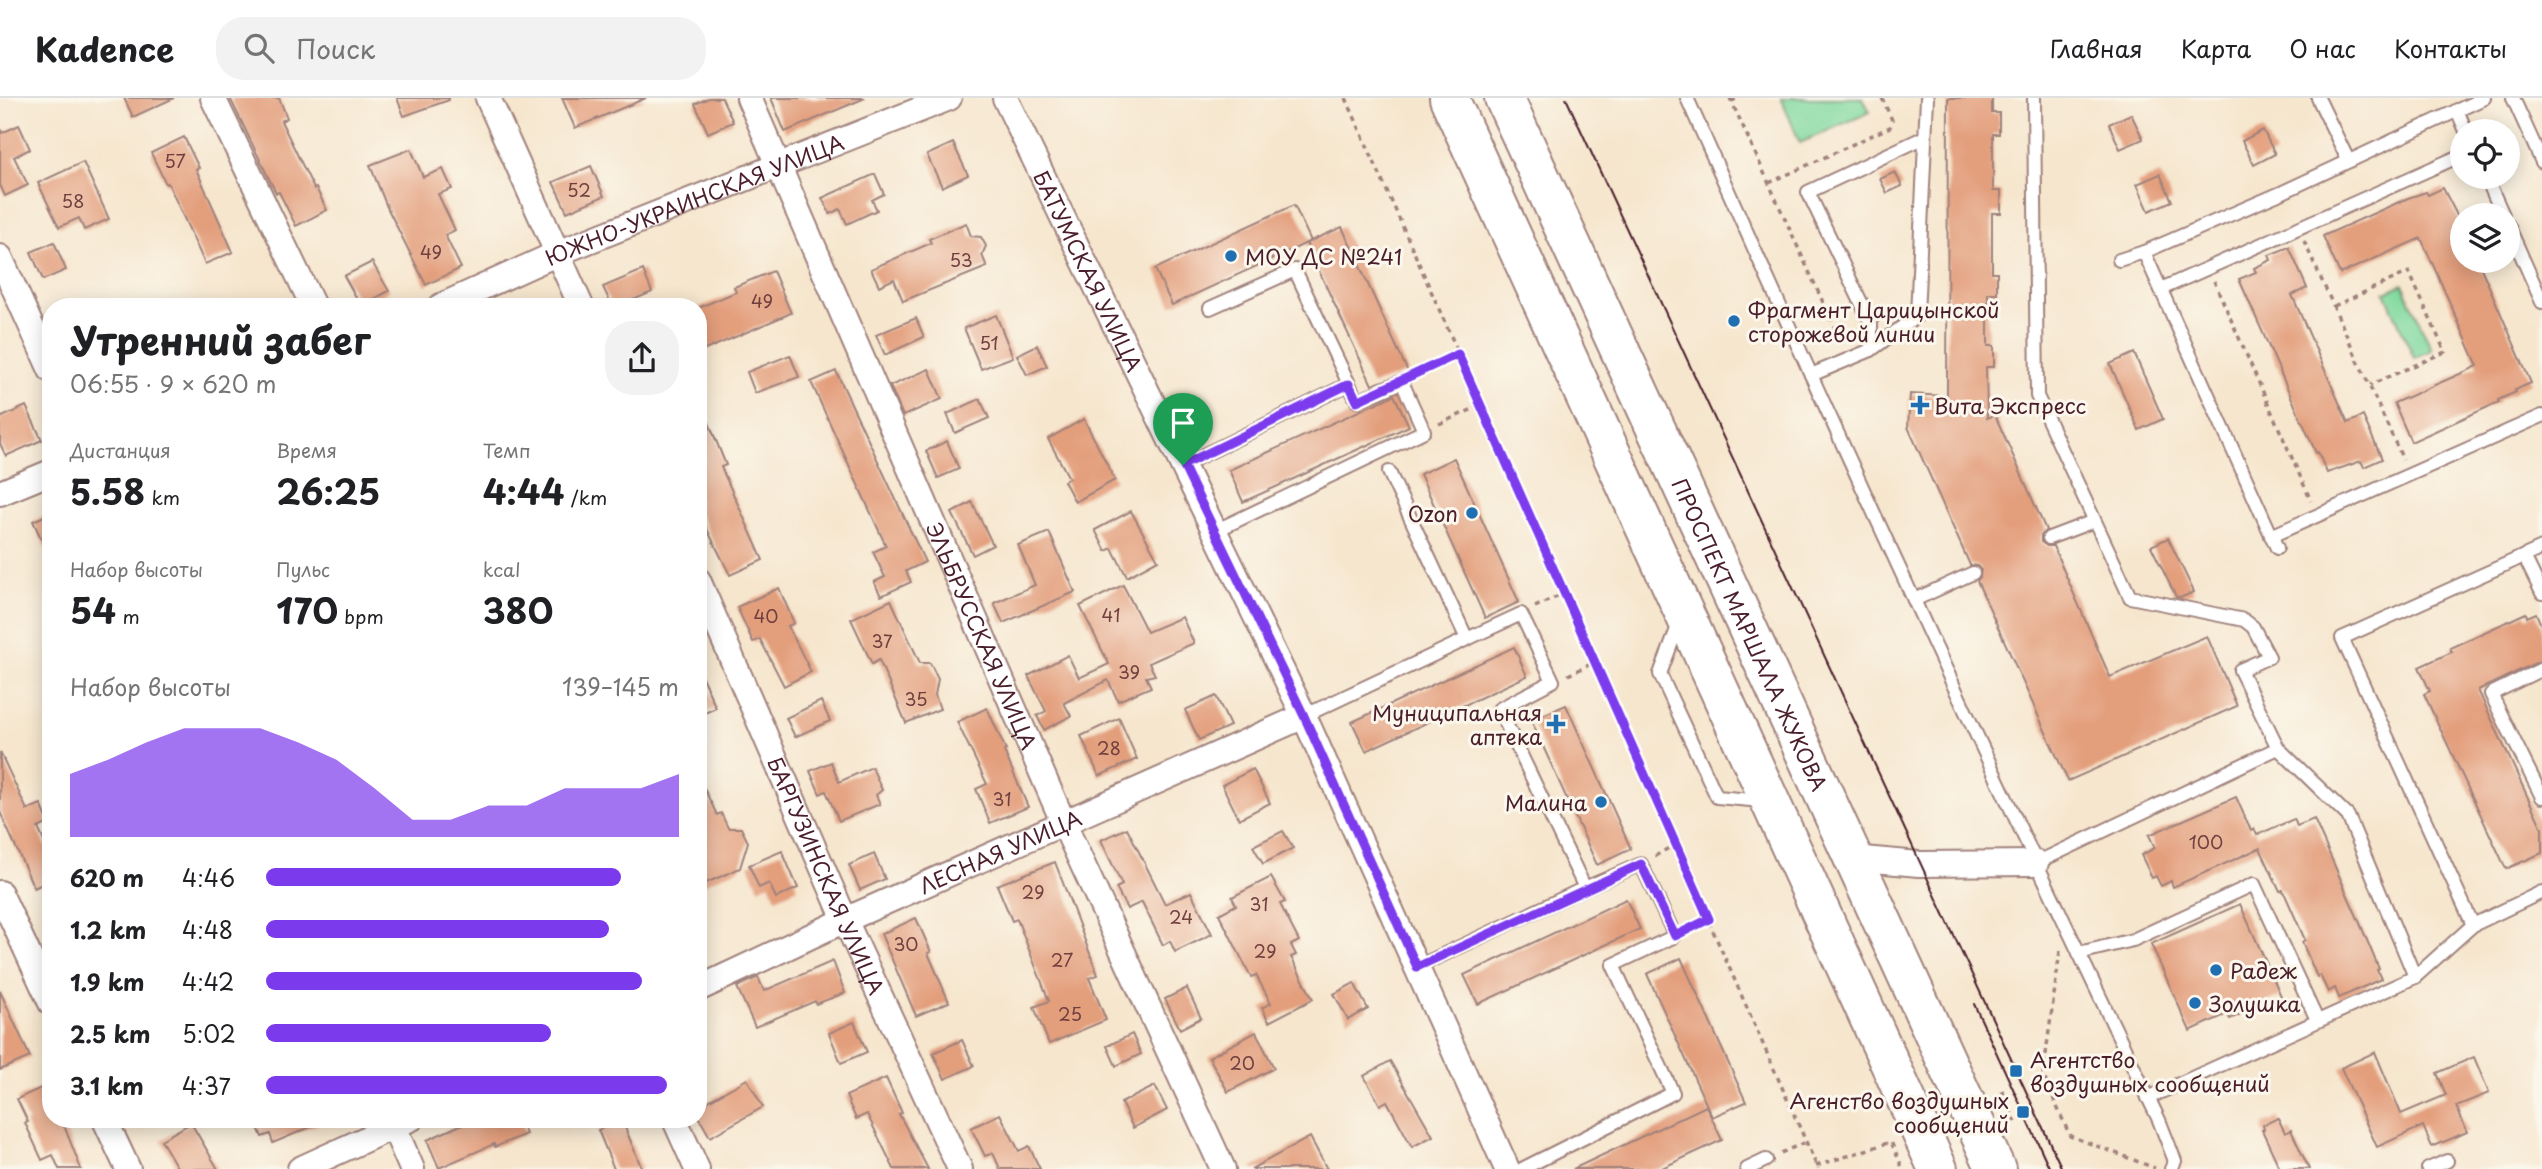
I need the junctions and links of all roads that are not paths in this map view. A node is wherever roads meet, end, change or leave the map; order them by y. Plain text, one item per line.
1 (213, 98) edge
2 (488, 98) edge
3 (748, 98) edge
4 (949, 98) edge
5 (1005, 98) edge
6 (1449, 98) edge
7 (1504, 98) edge
8 (1687, 98) edge
9 (1927, 98) edge
10 (2034, 98) edge
11 (2318, 98) edge
12 (2484, 98) edge
13 (2513, 98) edge
14 (2457, 110) junction
15 (2461, 119) edge
16 (1925, 137) junction
17 (2348, 160) junction
18 (2450, 160) edge
19 (2542, 162) edge
20 (778, 166) junction
21 (2144, 252) junction
22 (2520, 252) edge
23 (558, 253) junction
24 (0, 257) edge
25 (2119, 260) dead end
26 (2161, 289) junction
27 (309, 298) edge
28 (459, 298) edge
29 (577, 298) edge
30 (2542, 302) edge
31 (1210, 308) dead end
32 (42, 350) edge
33 (1871, 350) junction
34 (1811, 375) junction
35 (1349, 384) junction
36 (2542, 416) edge
37 (1183, 465) junction
38 (1389, 472) dead end
39 (42, 476) edge
40 (0, 494) edge
41 (2094, 521) junction
42 (1215, 531) junction
43 (2049, 538) dead end
44 (2542, 548) edge
45 (2524, 556) junction
46 (1973, 573) dead end
47 (2542, 593) edge
48 (1914, 600) junction
49 (707, 601) edge
50 (1467, 639) junction
51 (2542, 669) edge
52 (1304, 716) junction
53 (2278, 748) junction
54 (2542, 797) edge
55 (1064, 824) junction
56 (1852, 858) junction
57 (2036, 863) junction
58 (1586, 888) junction
59 (2542, 892) edge
60 (0, 893) edge
61 (845, 920) junction
62 (2473, 925) junction
63 (2079, 953) junction
64 (1417, 967) junction
65 (2415, 977) junction
66 (42, 984) edge
67 (707, 985) edge
68 (2317, 1020) junction
69 (2148, 1098) junction
70 (109, 1128) edge
71 (385, 1128) edge
72 (401, 1128) edge
73 (678, 1128) edge
74 (1766, 1160) road end
75 (2447, 1161) dead end
76 (2176, 1166) edge
77 (128, 1169) edge
78 (300, 1169) edge
79 (412, 1169) edge
80 (696, 1169) edge
81 (960, 1169) edge
82 (1223, 1169) edge
83 (1507, 1169) edge
84 (1522, 1169) edge
85 (1747, 1169) edge
86 (1938, 1169) edge
87 (1996, 1169) edge
88 (2428, 1169) edge

1 - 27 street
2 - 23 street
3 - 20 street, ЭЛЬБРУССКАЯ УЛИЦА
4 - 20 street, ЮЖНО-УКРАИНСКАЯ УЛИЦА
5 - 37 street, БАТУМСКАЯ УЛИЦА
6 - 86 highway
7 - 56 highway, ПРОСПЕКТ МАРШАЛА ЖУКОВА
8 - 34 lane
9 - 16 lane
10 - 41 lane
11 - 17 lane
12 - 14 lane
13 - 19 lane
14 - 15 lane
14 - 17 lane
16 - 33 lane
16 - 33 lane
17 - 21 lane
18 - 26 lane
20 - 23 street, ЮЖНО-УКРАИНСКАЯ УЛИЦА
20 - 55 street, ЭЛЬБРУССКАЯ УЛИЦА
21 - 25 lane
21 - 26 lane
22 - 30 lane
23 - 28 street, ЮЖНО-УКРАИНСКАЯ УЛИЦА
23 - 29 street
24 - 32 street
26 - 36 lane
31 - 35 lane
33 - 34 lane
34 - 48 lane
35 - 37 lane
35 - 42 lane
37 - 42 street, БАТУМСКАЯ УЛИЦА
38 - 50 lane
39 - 40 street
41 - 43 lane
41 - 53 lane
42 - 52 street, БАТУМСКАЯ УЛИЦА
44 - 45 lane
45 - 47 lane
45 - 62 lane
46 - 48 lane
48 - 57 lane
49 - 61 street, БАРГУЗИНСКАЯ УЛИЦА
50 - 52 lane
50 - 58 lane
51 - 54 lane
52 - 55 street, ЛЕСНАЯ УЛИЦА
52 - 64 street, БАТУМСКАЯ УЛИЦА
53 - 57 lane
53 - 65 lane
55 - 61 street, ЛЕСНАЯ УЛИЦА
55 - 82 street, ЭЛЬБРУССКАЯ УЛИЦА
56 - 57 street
56 - 87 highway, ПРОСПЕКТ МАРШАЛА ЖУКОВА
57 - 63 lane
58 - 64 lane
58 - 84 lane
59 - 62 lane
60 - 66 street
61 - 67 street, ЛЕСНАЯ УЛИЦА
61 - 81 street, БАРГУЗИНСКАЯ УЛИЦА
62 - 65 lane
63 - 68 lane
63 - 69 lane
64 - 83 street, БАТУМСКАЯ УЛИЦА
65 - 68 lane
68 - 69 lane
69 - 76 lane
70 - 77 street
71 - 78 street
72 - 79 street
73 - 80 street
74 - 85 lane
75 - 88 lane

